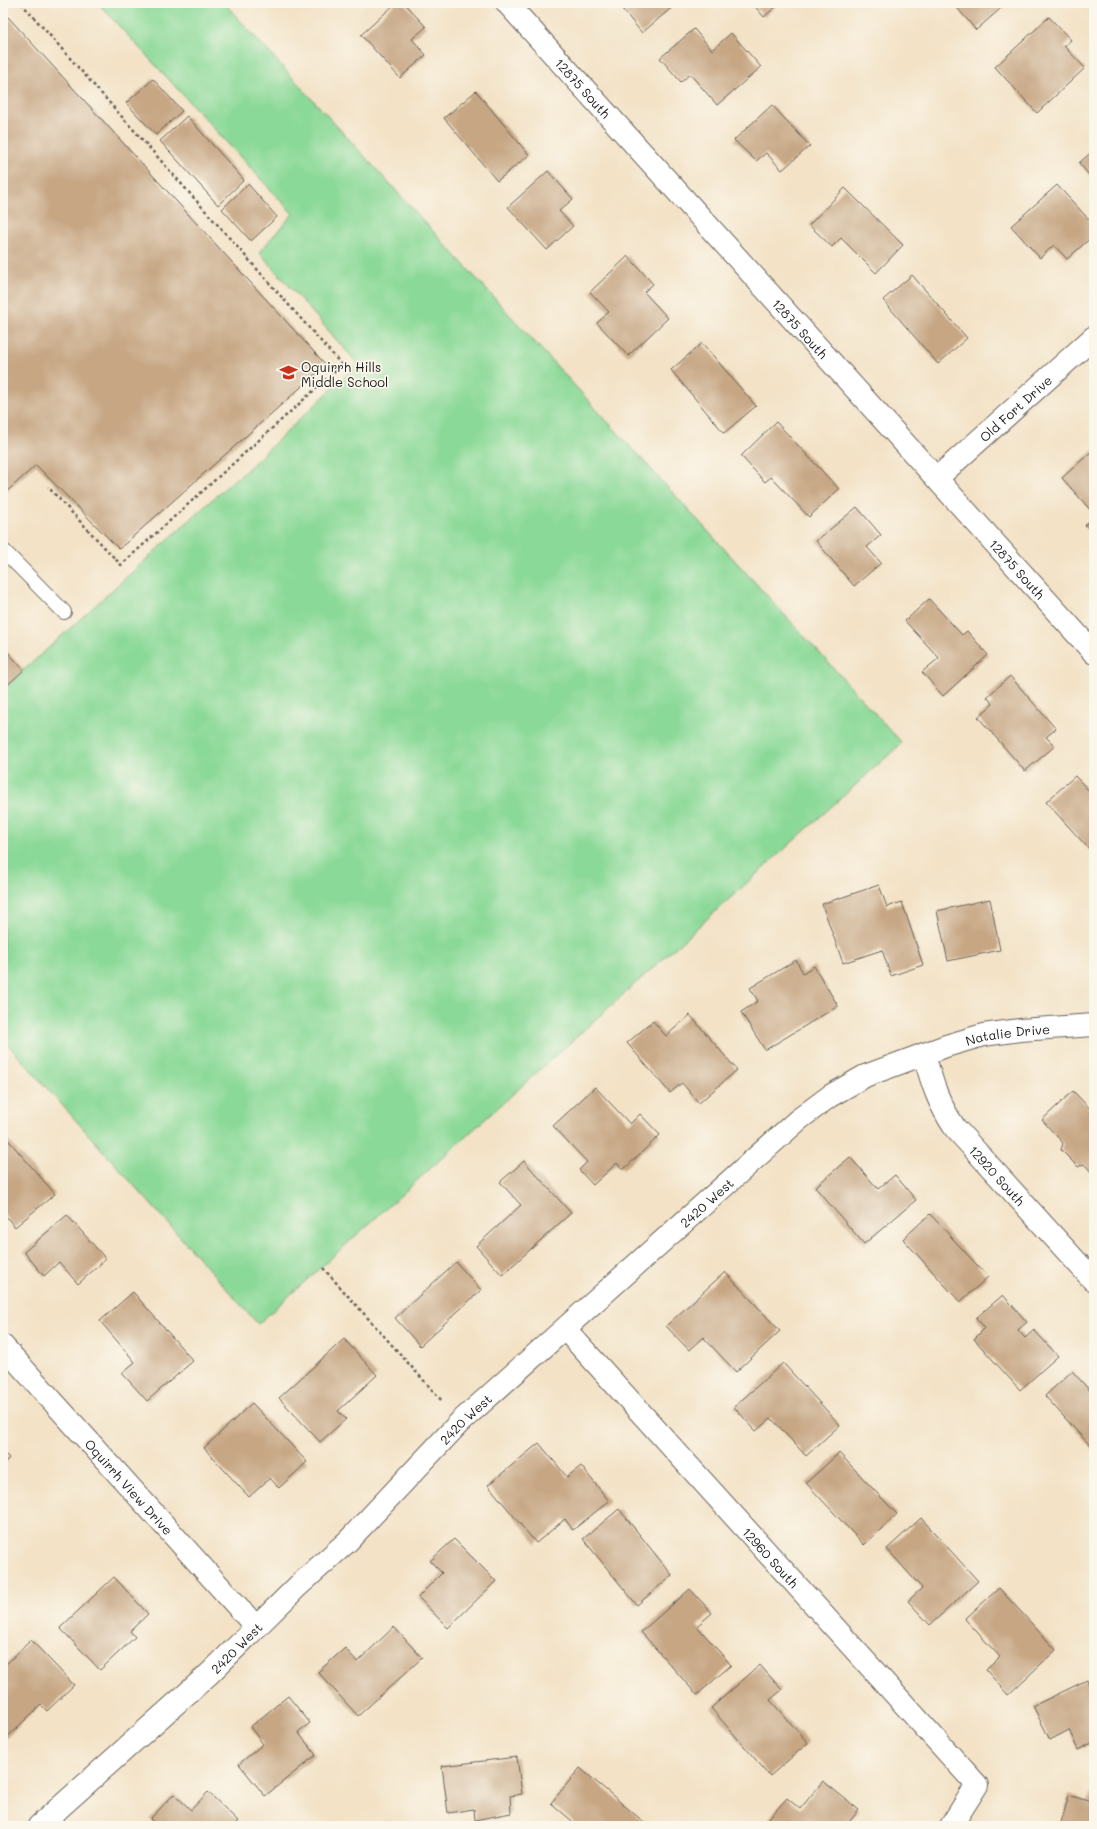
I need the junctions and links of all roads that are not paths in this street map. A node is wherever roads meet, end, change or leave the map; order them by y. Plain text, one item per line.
1 (507, 3) edge
2 (1094, 337) edge
3 (937, 478) junction
4 (3, 550) edge
5 (64, 612) dead end
6 (1094, 653) edge
7 (1094, 1025) edge
8 (924, 1054) junction
9 (1094, 1282) edge
10 (566, 1330) junction
11 (3, 1346) edge
12 (256, 1627) junction
13 (39, 1826) edge
14 (951, 1826) edge

1 - 3 street, 12875 South
2 - 3 street, Old Fort Drive
3 - 6 street, 12875 South
4 - 5 lane
7 - 8 street, Natalie Drive
8 - 9 street, 12920 South
8 - 10 street, 2420 West
10 - 12 street, 2420 West
10 - 14 street, 12960 South
11 - 12 street, Oquirrh View Drive
12 - 13 street, 2420 West

